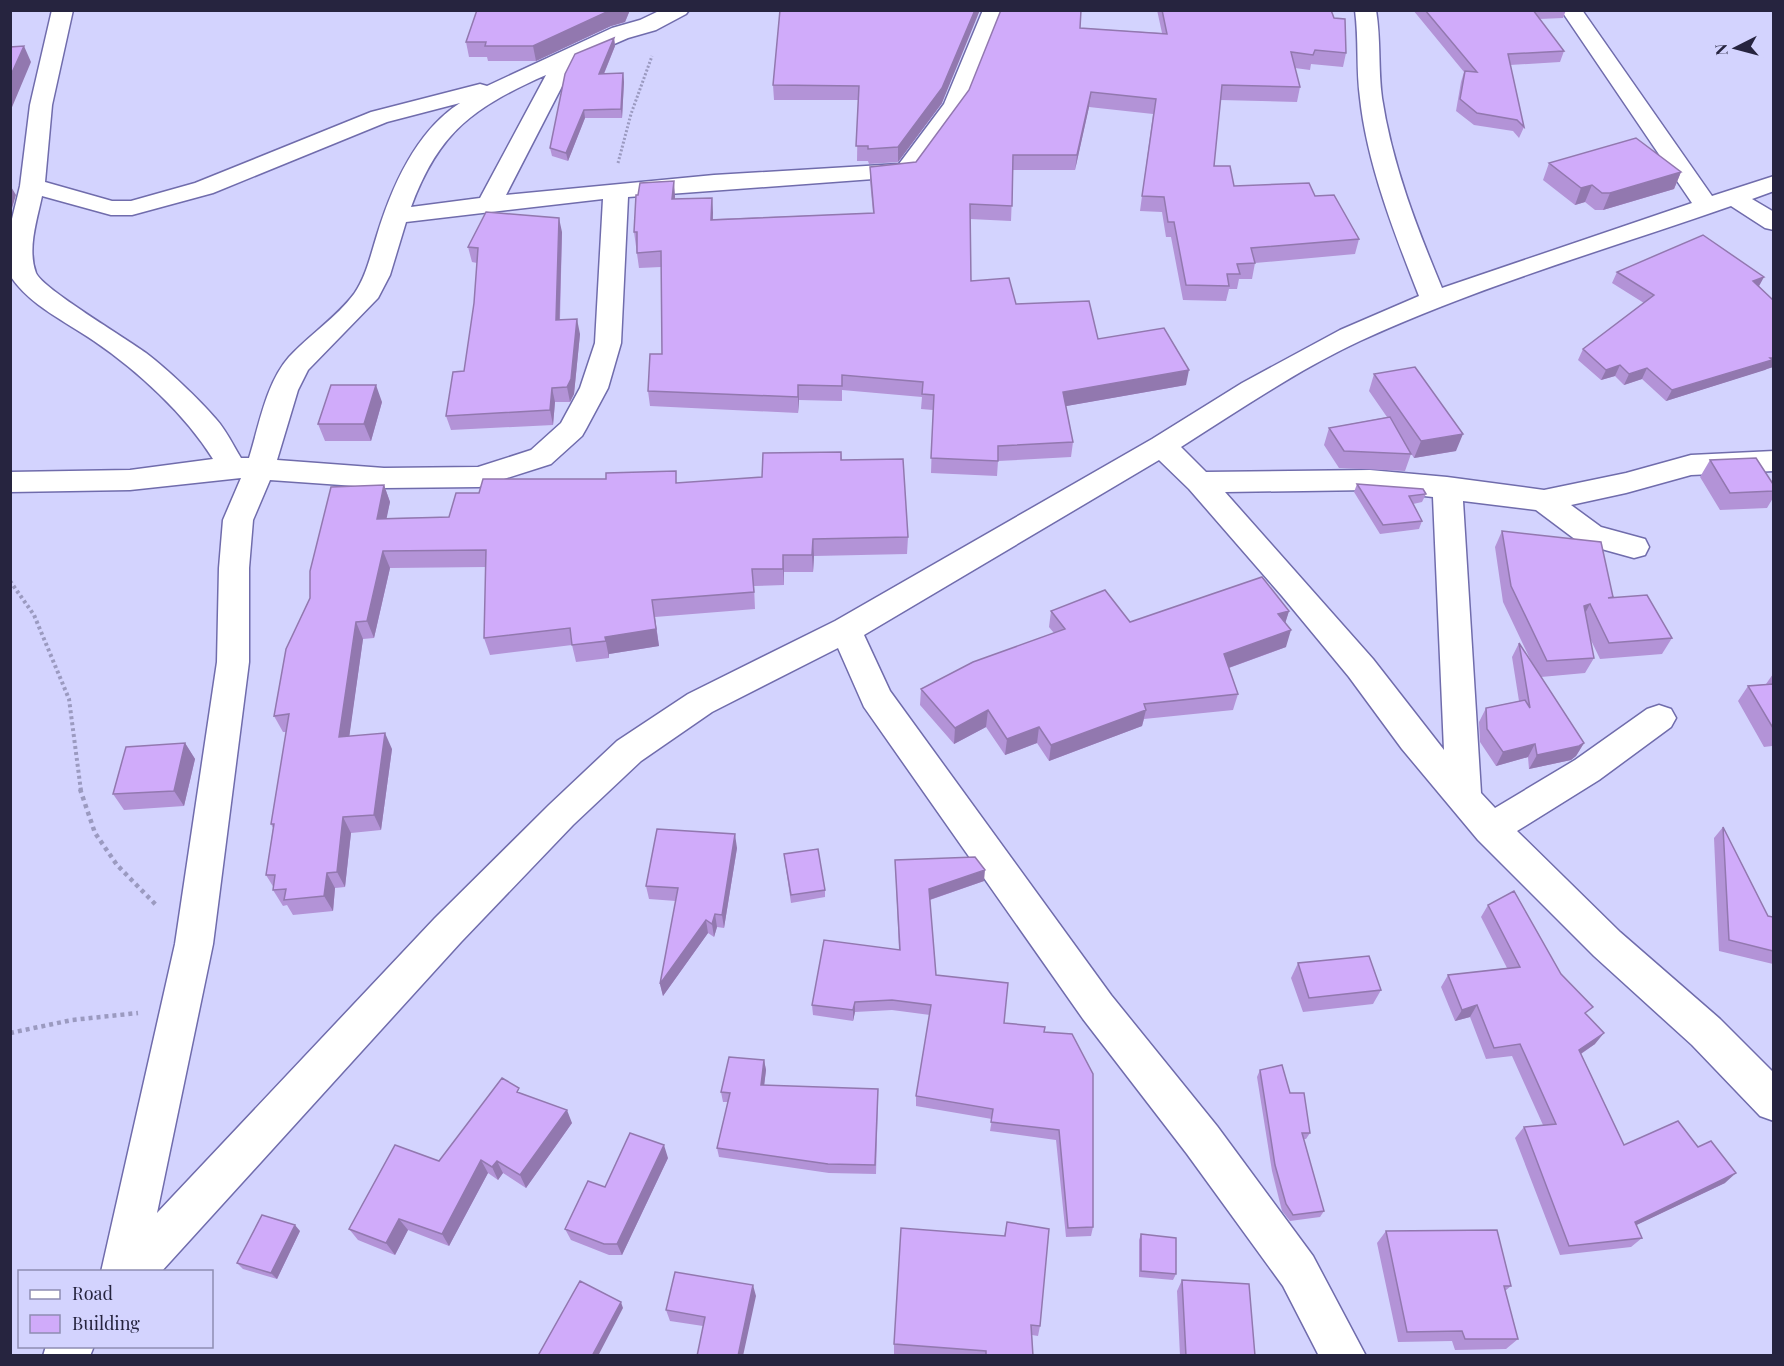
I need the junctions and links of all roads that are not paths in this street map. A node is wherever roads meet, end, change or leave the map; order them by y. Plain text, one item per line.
1 (63, 10) edge
2 (994, 10) edge
3 (1365, 10) edge
4 (1571, 10) edge
5 (673, 14) edge
6 (566, 57) junction
7 (502, 86) junction
8 (1773, 183) edge
9 (32, 186) junction
10 (616, 190) junction
11 (1720, 202) junction
12 (489, 204) junction
13 (395, 216) junction
14 (1773, 223) edge
15 (1434, 300) junction
16 (1162, 446) junction
17 (1773, 461) edge
18 (246, 468) junction
19 (10, 482) edge
20 (1199, 482) junction
21 (1448, 487) junction
22 (1544, 500) junction
23 (1634, 547) dead end
24 (846, 630) junction
25 (1659, 718) dead end
26 (1464, 798) junction
27 (1491, 829) junction
28 (1773, 1102) edge
29 (123, 1270) edge
30 (133, 1270) edge
31 (1344, 1356) edge

1 - 9 street
2 - 10 street
3 - 15 street
4 - 11 street
5 - 6 street
6 - 7 street
6 - 12 street
7 - 9 street
7 - 13 street
8 - 11 street
9 - 18 street
10 - 12 street
10 - 18 street
11 - 14 street
11 - 15 street
12 - 13 street
13 - 18 street
15 - 16 street
16 - 20 street
16 - 24 street
17 - 22 street
18 - 19 street
18 - 29 street
20 - 21 street
20 - 26 street
21 - 22 street
21 - 26 street
22 - 23 street
24 - 30 street
24 - 31 street
25 - 27 street
26 - 27 street
27 - 28 street

